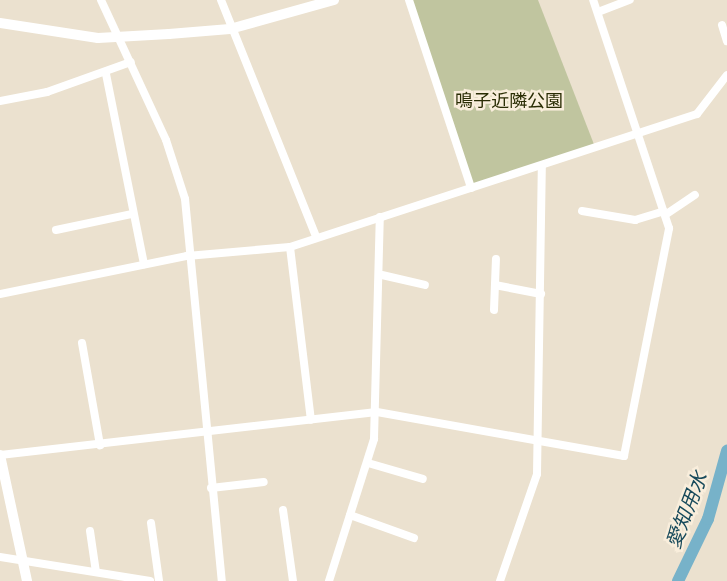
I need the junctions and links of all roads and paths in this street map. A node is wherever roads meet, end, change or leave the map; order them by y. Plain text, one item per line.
1 (101, 0) edge
2 (220, 0) edge
3 (334, 0) edge
4 (409, 0) edge
5 (593, 0) edge
6 (630, 0) edge
7 (598, 12) junction
8 (0, 23) edge
9 (722, 25) dead end
10 (230, 29) junction
11 (117, 37) junction
12 (727, 41) edge
13 (130, 63) junction
14 (106, 74) junction
15 (727, 75) edge
16 (0, 101) edge
17 (638, 133) junction
18 (542, 166) junction
19 (471, 188) junction
20 (696, 195) dead end
21 (582, 211) dead end
22 (664, 213) junction
23 (132, 214) junction
24 (380, 217) junction
25 (56, 230) dead end
26 (316, 236) junction
27 (290, 247) junction
28 (187, 256) junction
29 (496, 260) dead end
30 (144, 264) junction
31 (382, 275) junction
32 (425, 285) dead end
33 (495, 285) junction
34 (0, 294) edge
35 (541, 294) junction
36 (494, 310) dead end
37 (82, 343) dead end
38 (377, 412) junction
39 (311, 420) junction
40 (204, 432) junction
41 (536, 441) junction
42 (100, 445) junction
43 (0, 455) edge
44 (368, 463) junction
45 (423, 479) dead end
46 (264, 482) dead end
47 (211, 488) junction
48 (283, 510) dead end
49 (350, 515) junction
50 (151, 523) dead end
51 (90, 531) dead end
52 (414, 538) dead end
53 (0, 556) edge
54 (23, 561) junction
55 (96, 572) junction
56 (27, 581) edge
57 (150, 581) edge
58 (159, 581) edge
59 (222, 581) edge
60 (293, 581) edge
61 (329, 581) edge
62 (500, 581) edge

1 - 11 street
2 - 10 street
3 - 10 street
4 - 19 street
5 - 7 street
6 - 7 street
7 - 17 street
8 - 11 street
9 - 12 street
10 - 11 street
10 - 26 street
11 - 13 street
13 - 14 street
13 - 28 street
14 - 16 street
14 - 23 street
15 - 17 street
17 - 18 street
17 - 22 street
18 - 19 street
18 - 35 street
19 - 24 street
20 - 22 street
21 - 22 street
22 - 41 street
23 - 25 street
23 - 30 street
24 - 26 street
24 - 31 street
26 - 27 street
27 - 28 street
27 - 39 street
28 - 30 street
28 - 40 street
29 - 33 street
30 - 34 street
31 - 32 street
31 - 38 street
33 - 35 street
33 - 36 street
35 - 41 street
37 - 42 street
38 - 39 street
38 - 41 street
38 - 44 street
39 - 40 street
40 - 42 street
40 - 47 street
41 - 62 street
42 - 43 street
43 - 54 street
44 - 45 street
44 - 49 street
46 - 47 street
47 - 59 street
48 - 60 street
49 - 52 street
49 - 61 street
50 - 58 street
51 - 55 street
53 - 54 street
54 - 55 street
54 - 56 street
55 - 57 street

